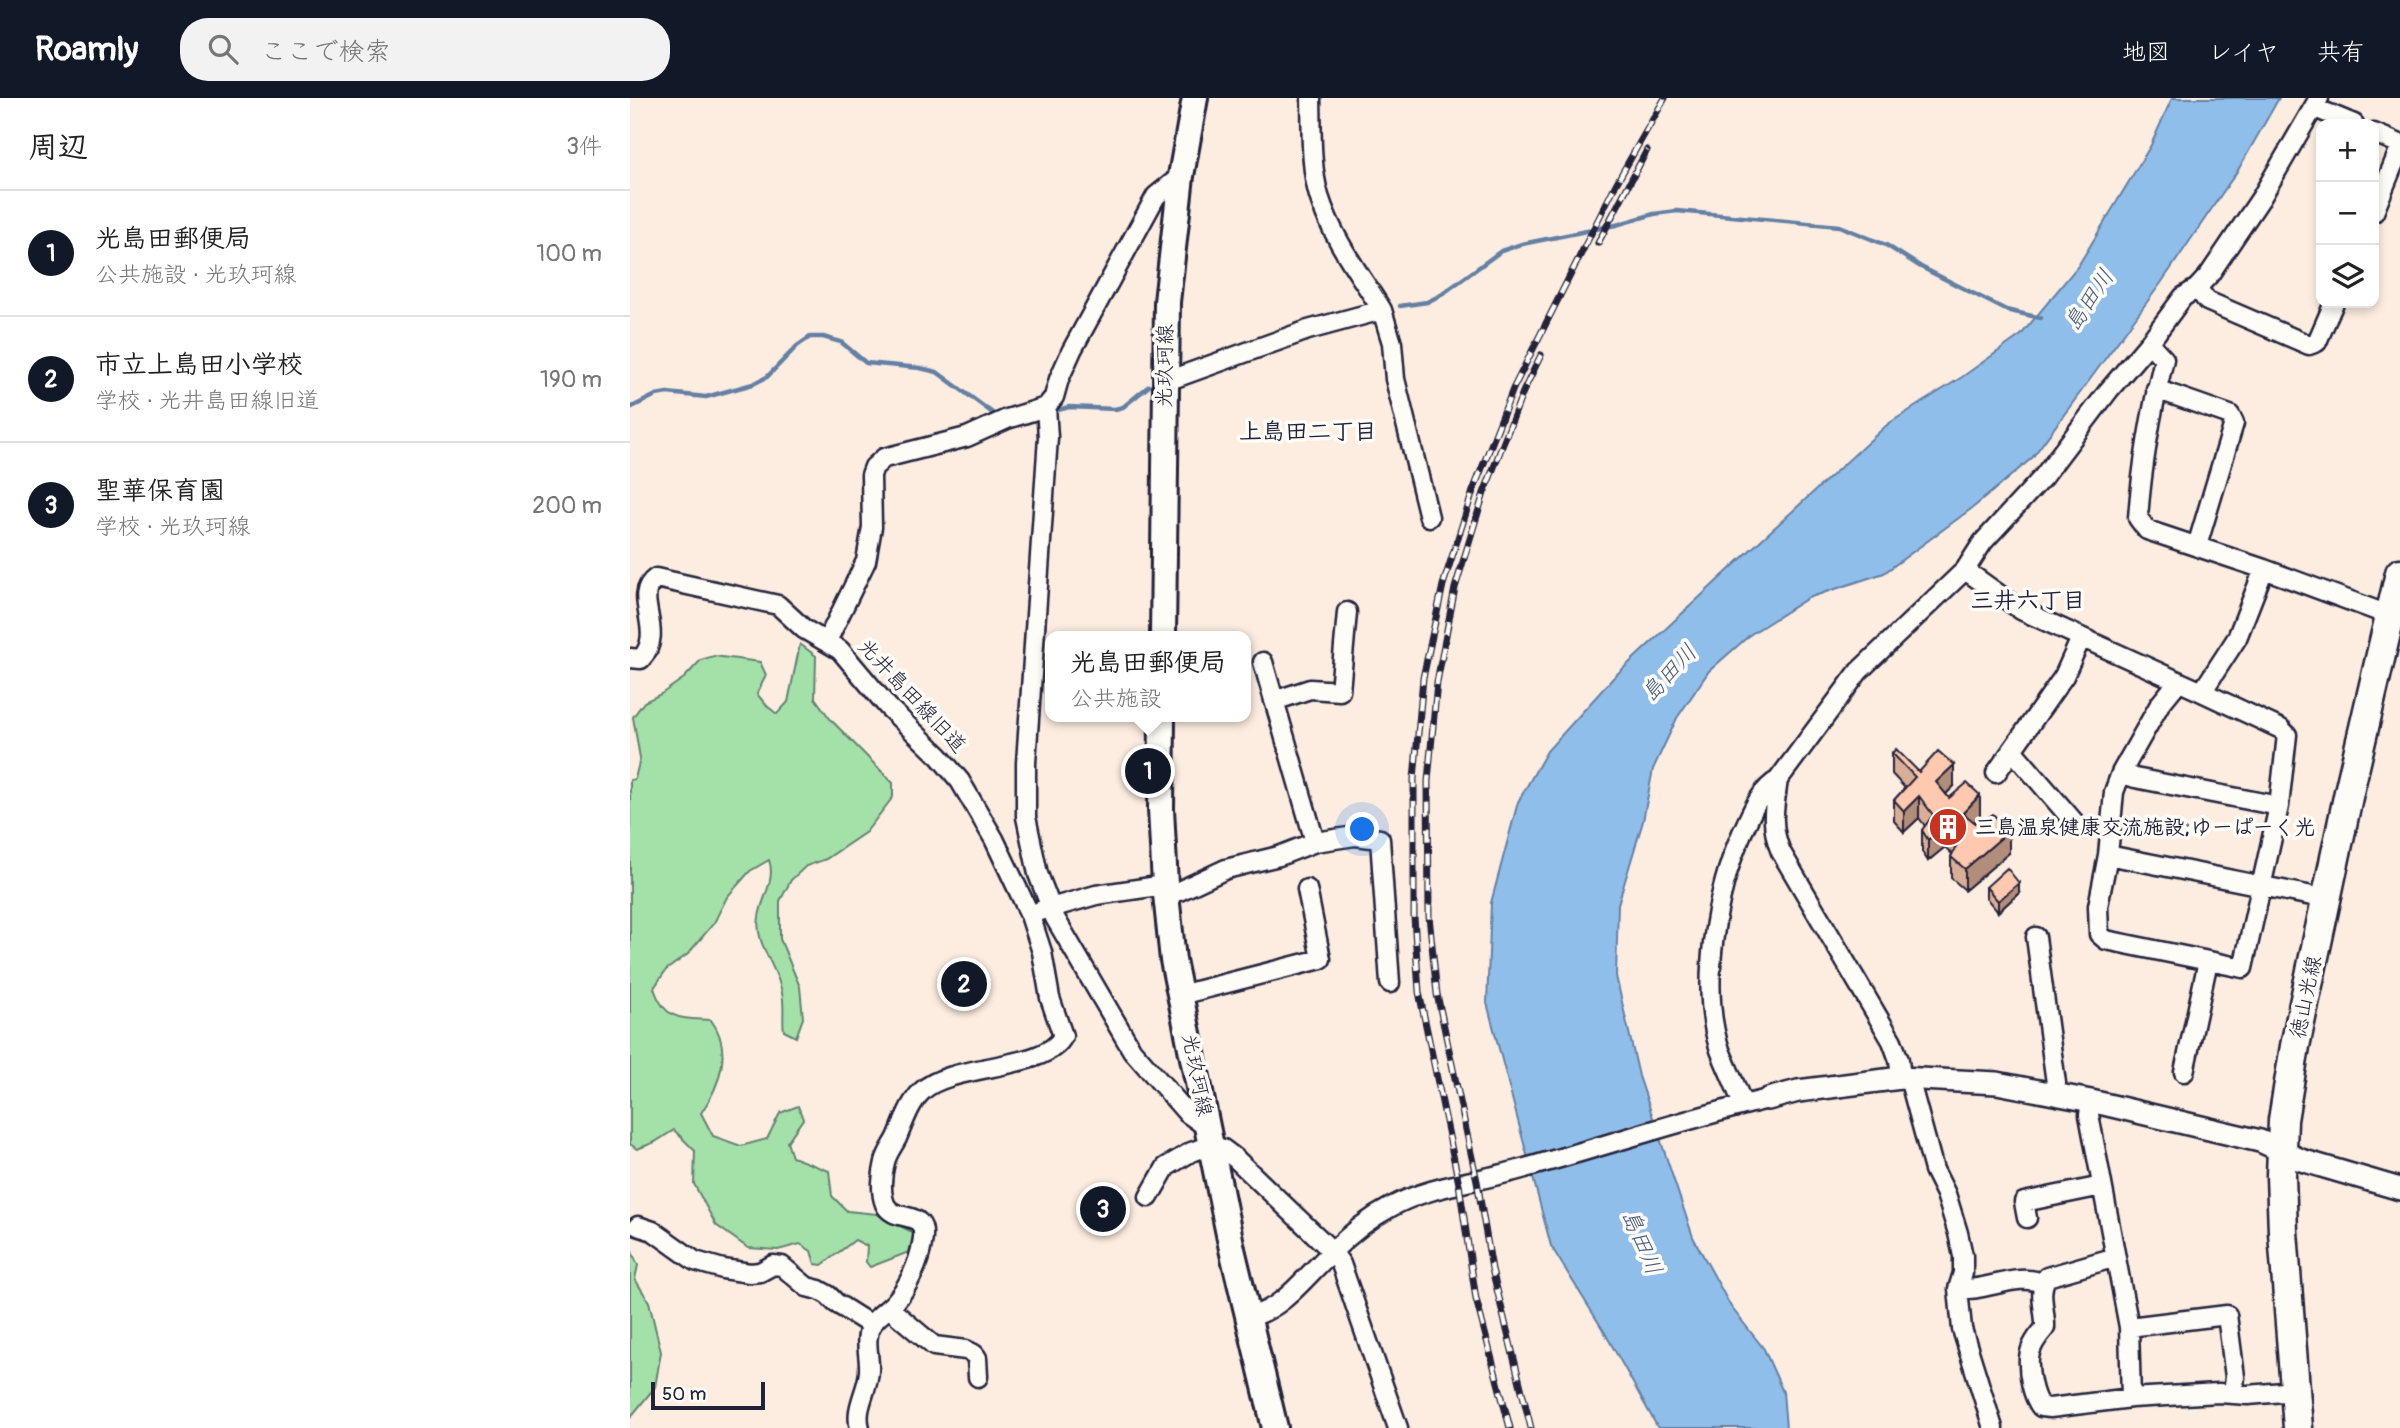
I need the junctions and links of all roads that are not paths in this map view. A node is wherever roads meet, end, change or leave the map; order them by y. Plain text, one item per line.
1 (1195, 98) edge
2 (1311, 98) edge
3 (2317, 103) edge
4 (2345, 119) edge
5 (2379, 136) edge
6 (2400, 146) edge
7 (1181, 176) junction
8 (2379, 199) edge
9 (2196, 288) junction
10 (2332, 308) edge
11 (1382, 310) junction
12 (2149, 343) junction
13 (1164, 382) junction
14 (2156, 389) junction
15 (1047, 411) junction
16 (1429, 517) dead end
17 (2197, 546) junction
18 (2264, 569) junction
19 (1965, 570) junction
20 (2400, 573) edge
21 (1347, 612) dead end
22 (2395, 618) edge
23 (1163, 631) edge
24 (2081, 638) junction
25 (827, 642) junction
26 (630, 658) edge
27 (1263, 662) dead end
28 (2178, 682) junction
29 (2202, 692) junction
30 (1275, 701) junction
31 (1162, 722) edge
32 (2012, 750) junction
33 (2121, 773) junction
34 (1996, 774) dead end
35 (1778, 780) junction
36 (2279, 806) junction
37 (2075, 823) dead end
38 (1315, 842) junction
39 (2108, 855) junction
40 (2263, 887) junction
41 (1165, 889) junction
42 (1307, 889) dead end
43 (2327, 899) junction
44 (1050, 908) junction
45 (1030, 915) junction
46 (2036, 937) dead end
47 (2208, 961) junction
48 (1390, 983) dead end
49 (1180, 995) junction
50 (2184, 1072) dead end
51 (1905, 1078) junction
52 (2054, 1094) junction
53 (1768, 1099) joint
54 (2091, 1101) junction
55 (1735, 1107) junction
56 (1209, 1136) junction
57 (2281, 1152) junction
58 (2102, 1186) junction
59 (2400, 1189) edge
60 (1149, 1196) dead end
61 (2027, 1217) dead end
62 (638, 1226) dead end
63 (1332, 1251) junction
64 (2116, 1257) junction
65 (2043, 1284) junction
66 (1958, 1289) junction
67 (889, 1308) junction
68 (1250, 1317) junction
69 (871, 1325) junction
70 (2129, 1327) junction
71 (978, 1377) dead end
72 (2295, 1391) junction
73 (2233, 1394) junction
74 (2131, 1398) junction
75 (860, 1428) edge
76 (1275, 1428) edge
77 (1398, 1428) edge
78 (1993, 1428) edge
79 (2298, 1428) edge

1 - 7 main road, 光玖珂線
2 - 11 street
3 - 4 street
3 - 9 street
5 - 6 street
6 - 8 street
7 - 13 main road, 光玖珂線
7 - 15 street
9 - 10 street
9 - 12 street
11 - 13 street
11 - 16 street
12 - 14 street
12 - 19 street
13 - 23 main road, 光玖珂線
14 - 17 street
14 - 17 street
15 - 25 street
15 - 44 street
17 - 18 street
18 - 22 street
18 - 29 street
19 - 24 street
19 - 35 street
20 - 22 main road, 徳山光線
21 - 30 street
22 - 43 main road, 徳山光線
24 - 28 street
24 - 32 street
25 - 26 street, 光井島田線旧道
25 - 45 street, 光井島田線旧道
27 - 30 street
28 - 29 street
28 - 33 street
29 - 36 street
30 - 38 street
31 - 41 main road, 光玖珂線
32 - 34 street
32 - 37 street
33 - 36 street
33 - 39 street
35 - 51 street
35 - 55 street
36 - 40 street
38 - 41 street
38 - 48 street
39 - 40 street
39 - 47 street
40 - 43 street
40 - 47 street
41 - 44 street
41 - 49 main road, 光玖珂線
42 - 49 street
43 - 57 main road, 徳山光線
44 - 45 street
44 - 56 street
45 - 67 street, 光井島田線旧道
46 - 52 street
47 - 50 street
49 - 56 main road, 光玖珂線
51 - 52 street
51 - 53 street
51 - 66 street
52 - 54 street
53 - 55 street
54 - 57 street
54 - 58 street
55 - 63 street
56 - 60 street
56 - 63 street
56 - 68 main road, 光玖珂線
57 - 59 street
57 - 72 main road, 徳山光線
58 - 61 street
58 - 64 street
62 - 69 street
63 - 68 street
63 - 77 street
64 - 65 street
64 - 70 street
65 - 66 street
65 - 74 street
66 - 78 street
67 - 69 street
67 - 71 street
68 - 76 main road, 光玖珂線
69 - 75 street
70 - 73 street
70 - 74 street
72 - 73 street
72 - 79 main road, 徳山光線
73 - 74 street

